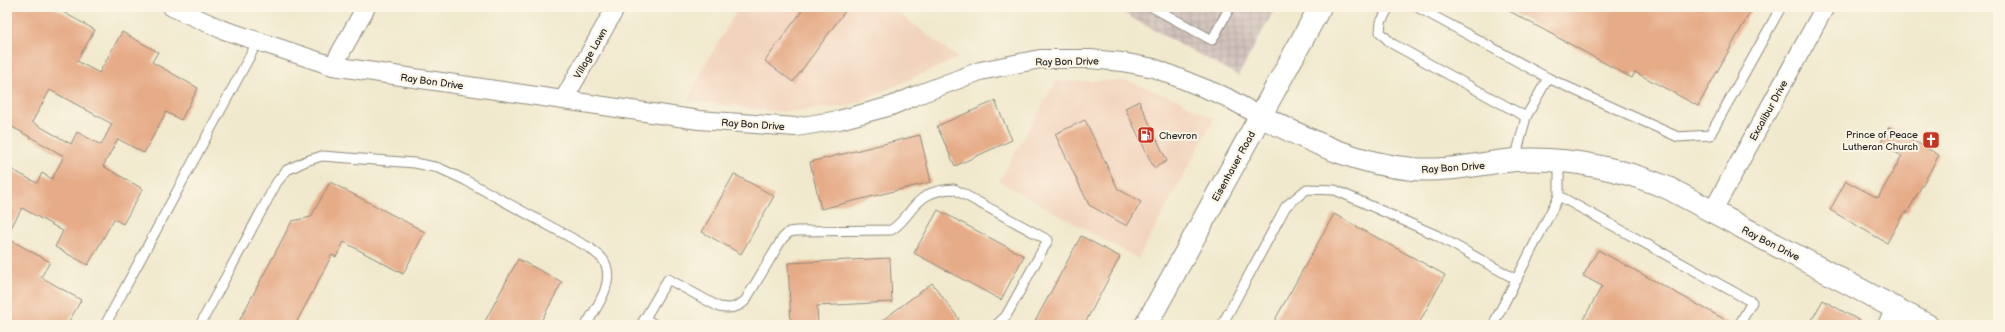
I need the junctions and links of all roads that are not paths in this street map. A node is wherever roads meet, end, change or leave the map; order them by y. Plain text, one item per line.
1 (172, 7) edge
2 (366, 7) edge
3 (616, 7) edge
4 (1152, 7) edge
5 (1230, 7) edge
6 (1320, 7) edge
7 (1389, 7) edge
8 (1417, 7) edge
9 (1781, 7) edge
10 (1824, 7) edge
11 (258, 41) junction
12 (333, 66) junction
13 (1548, 78) junction
14 (564, 99) junction
15 (1260, 116) junction
16 (1526, 117) junction
17 (1515, 160) junction
18 (1559, 160) junction
19 (1559, 196) junction
20 (1712, 212) junction
21 (1517, 280) junction
22 (1892, 316) edge
23 (643, 322) edge
24 (105, 325) edge
25 (200, 325) edge
26 (586, 325) edge
27 (656, 325) edge
28 (996, 325) edge
29 (1146, 325) edge
30 (1222, 325) edge
31 (1493, 325) edge
32 (1739, 325) edge
33 (1927, 325) edge

1 - 11 street, Ray Bon Drive
2 - 12 street
3 - 14 street, Village Lawn
4 - 5 lane
6 - 15 street, Eisenhauer Road
7 - 16 lane
8 - 13 lane
9 - 13 lane
10 - 20 street, Excalibur Drive
11 - 12 street, Ray Bon Drive
11 - 24 lane
12 - 14 street, Ray Bon Drive
13 - 16 lane
14 - 15 street, Ray Bon Drive
15 - 17 street, Ray Bon Drive
15 - 29 street, Eisenhauer Road
16 - 17 lane
17 - 18 street, Ray Bon Drive
18 - 19 lane
18 - 20 street, Ray Bon Drive
19 - 21 lane
19 - 32 lane
20 - 22 street, Ray Bon Drive
21 - 30 lane
21 - 31 lane
22 - 33 street, Ray Bon Drive
23 - 27 lane
23 - 28 lane
25 - 26 lane

